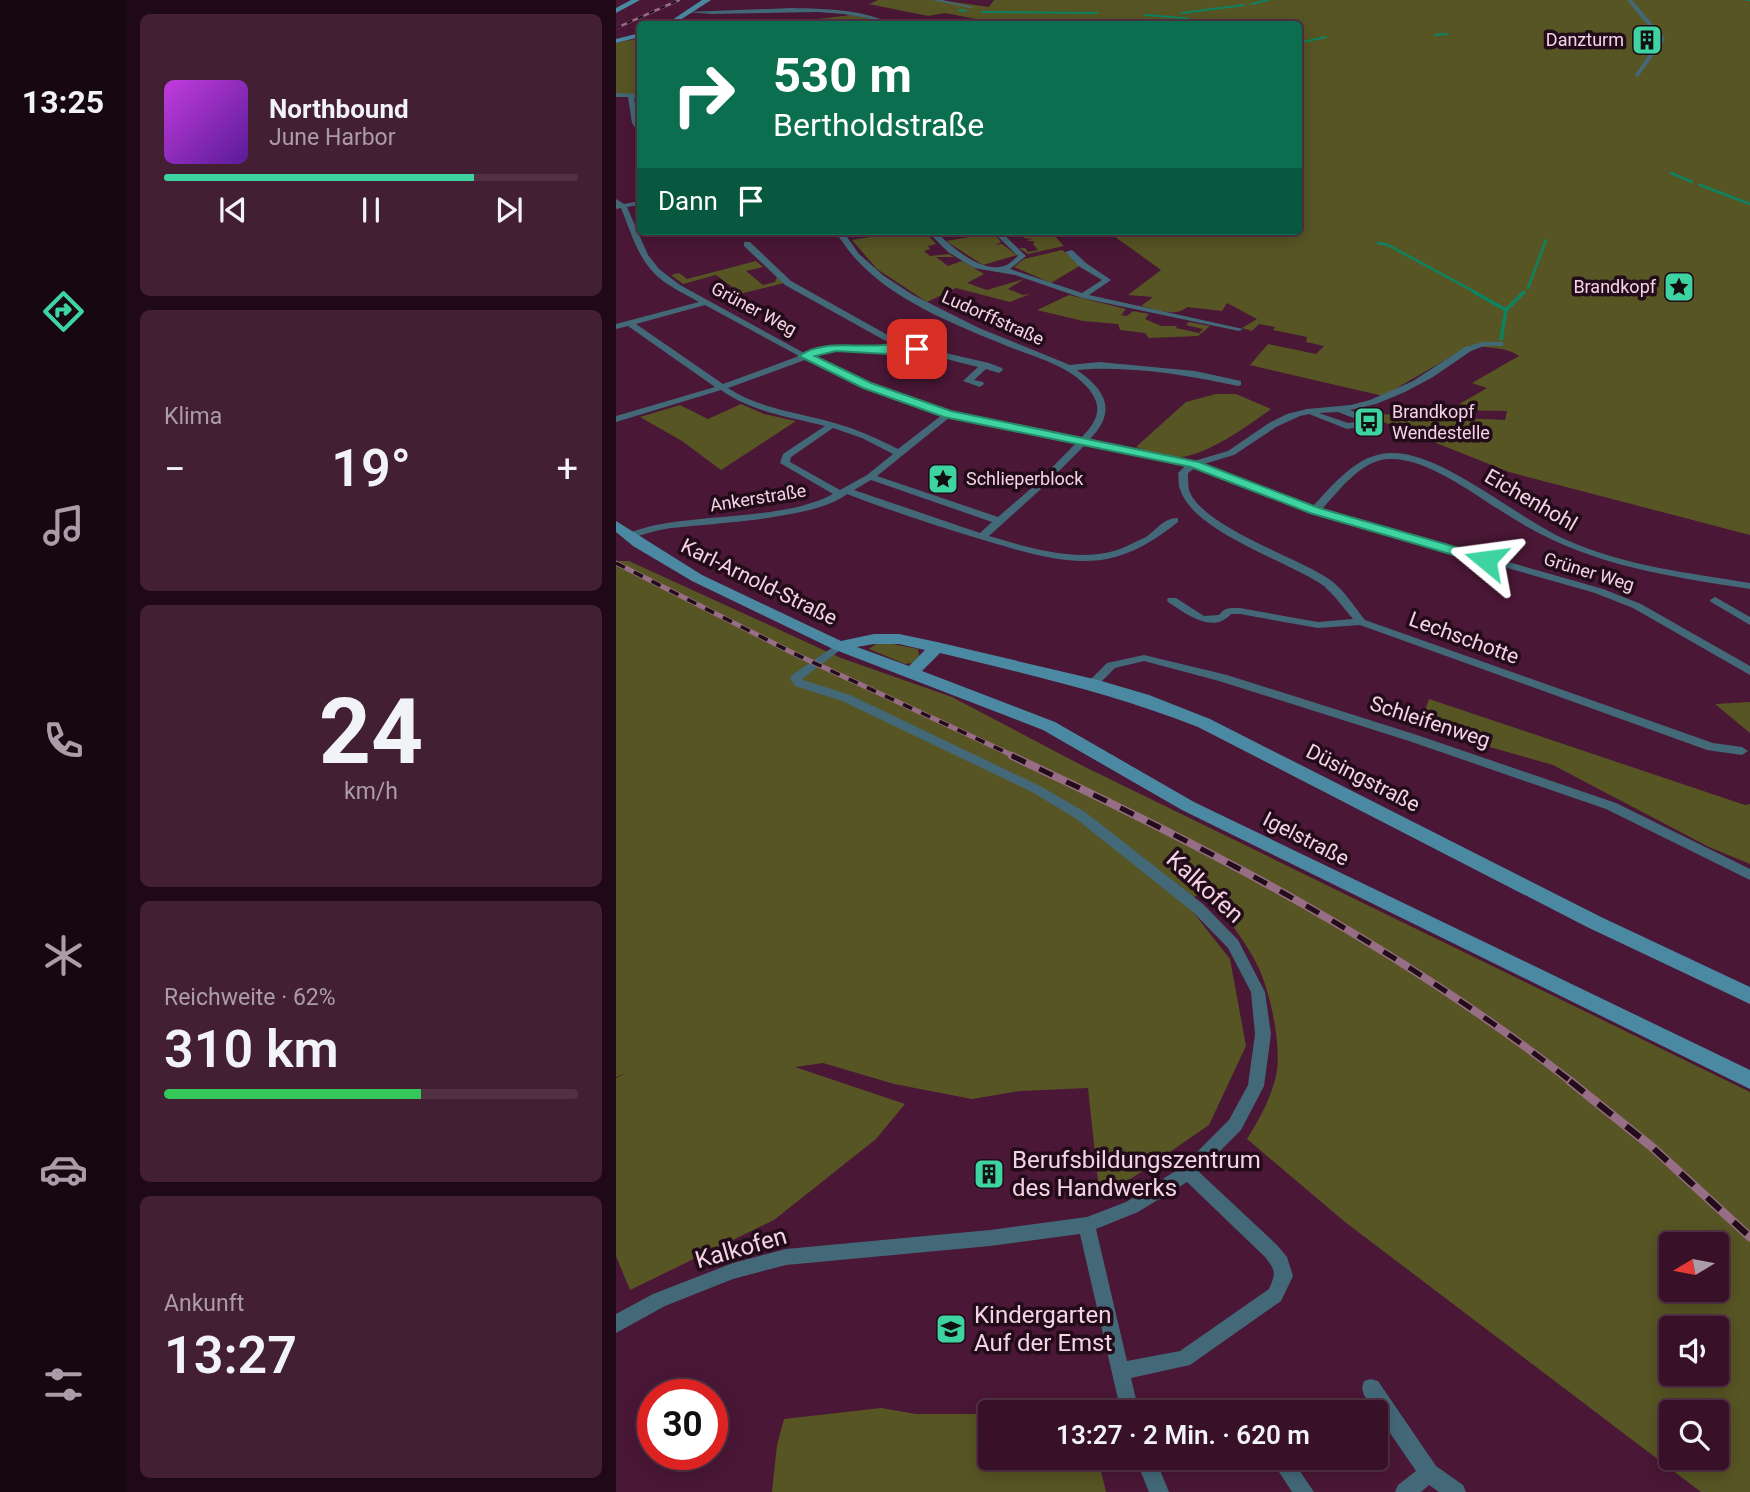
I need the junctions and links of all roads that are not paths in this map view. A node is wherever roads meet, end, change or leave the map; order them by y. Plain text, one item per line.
1 (636, 0) edge
2 (707, 0) edge
3 (934, 0) edge
4 (1629, 0) edge
5 (819, 4) dead end
6 (970, 5) edge
7 (811, 8) junction
8 (616, 11) edge
9 (689, 12) junction
10 (676, 21) edge
11 (879, 21) edge
12 (637, 37) edge
13 (616, 41) edge
14 (1638, 75) dead end
15 (616, 95) edge
16 (637, 96) edge
17 (631, 97) junction
18 (637, 126) edge
19 (637, 203) edge
20 (618, 205) edge
21 (842, 235) edge
22 (935, 235) edge
23 (1000, 235) edge
24 (747, 244) dead end
25 (1069, 252) dead end
26 (999, 270) junction
27 (1082, 296) junction
28 (705, 303) junction
29 (629, 323) junction
30 (616, 327) edge
31 (1239, 329) dead end
32 (1500, 344) dead end
33 (898, 345) junction
34 (917, 349) junction
35 (888, 350) junction
36 (804, 356) junction
37 (986, 365) junction
38 (1069, 368) junction
39 (999, 370) dead end
40 (1238, 383) dead end
41 (980, 384) dead end
42 (723, 387) junction
43 (1341, 410) junction
44 (1310, 413) junction
45 (948, 414) junction
46 (616, 419) edge
47 (832, 425) junction
48 (1084, 442) junction
49 (900, 454) junction
50 (1195, 464) junction
51 (870, 477) junction
52 (844, 493) junction
53 (1315, 510) junction
54 (1174, 520) dead end
55 (999, 521) junction
56 (616, 525) edge
57 (628, 536) junction
58 (981, 537) junction
59 (1750, 586) edge
60 (1172, 600) dead end
61 (1715, 600) dead end
62 (1361, 622) junction
63 (1750, 622) edge
64 (839, 646) junction
65 (937, 648) junction
66 (1750, 671) edge
67 (909, 674) junction
68 (796, 678) joint
69 (1092, 684) junction
70 (1742, 751) dead end
71 (1750, 875) edge
72 (1750, 996) edge
73 (1750, 1080) edge
74 (1188, 1172) junction
75 (1087, 1225) junction
76 (616, 1324) edge
77 (1121, 1371) junction
78 (1371, 1388) dead end
79 (1127, 1400) edge
80 (1150, 1470) edge
81 (1288, 1470) edge
82 (1429, 1473) junction
83 (1159, 1492) edge
84 (1304, 1492) edge
85 (1405, 1492) edge
86 (1456, 1492) edge

1 - 8 main road
2 - 9 main road
3 - 6 street
4 - 14 street
5 - 7 street
7 - 9 street
7 - 11 street
9 - 10 main road
12 - 13 main road
15 - 17 street
16 - 17 street
17 - 18 street
19 - 20 street
20 - 28 street, Grüner Weg
21 - 38 street, Ludorffstraße
22 - 26 street
23 - 26 street
24 - 33 street
25 - 27 street
26 - 27 street
27 - 31 street
28 - 29 street
28 - 36 street, Grüner Weg
29 - 30 street
29 - 42 street
32 - 43 street
33 - 34 street
33 - 35 street
34 - 35 street
34 - 37 street
35 - 36 street
36 - 42 street
36 - 45 street, Grüner Weg
37 - 39 street
37 - 41 street
38 - 40 street
38 - 48 street, Ludorffstraße
42 - 46 street
42 - 47 street
43 - 44 street
43 - 44 street
44 - 50 street
45 - 48 street, Grüner Weg
45 - 49 street, Ankerstraße
47 - 49 street
47 - 52 street
48 - 50 street, Grüner Weg
48 - 55 street, Ludorffstraße
49 - 51 street, Ankerstraße
50 - 53 street, Grüner Weg
50 - 62 street
51 - 52 street, Ankerstraße
51 - 55 street
52 - 57 street, Ankerstraße
52 - 58 street
53 - 59 street, Eichenhohl
53 - 66 street, Grüner Weg
54 - 58 street
55 - 58 street, Ludorffstraße
56 - 57 main road, Karl-Arnold-Straße
57 - 64 main road, Karl-Arnold-Straße
60 - 62 street, Lechschotte
61 - 63 street
62 - 70 street, Lechschotte
64 - 65 main road, Düsingstraße
64 - 67 main road, Igelstraße
64 - 68 street, Karl-Arnold-Straße
65 - 67 main road
65 - 69 main road, Düsingstraße
67 - 73 main road, Igelstraße
68 - 74 street, Kalkofen
69 - 71 street, Schleifenweg
69 - 72 main road, Düsingstraße
74 - 75 street, Kalkofen
74 - 77 street
75 - 76 street, Kalkofen
75 - 77 street
77 - 79 street
78 - 82 street
80 - 83 street
81 - 84 street
82 - 85 street
82 - 86 street

